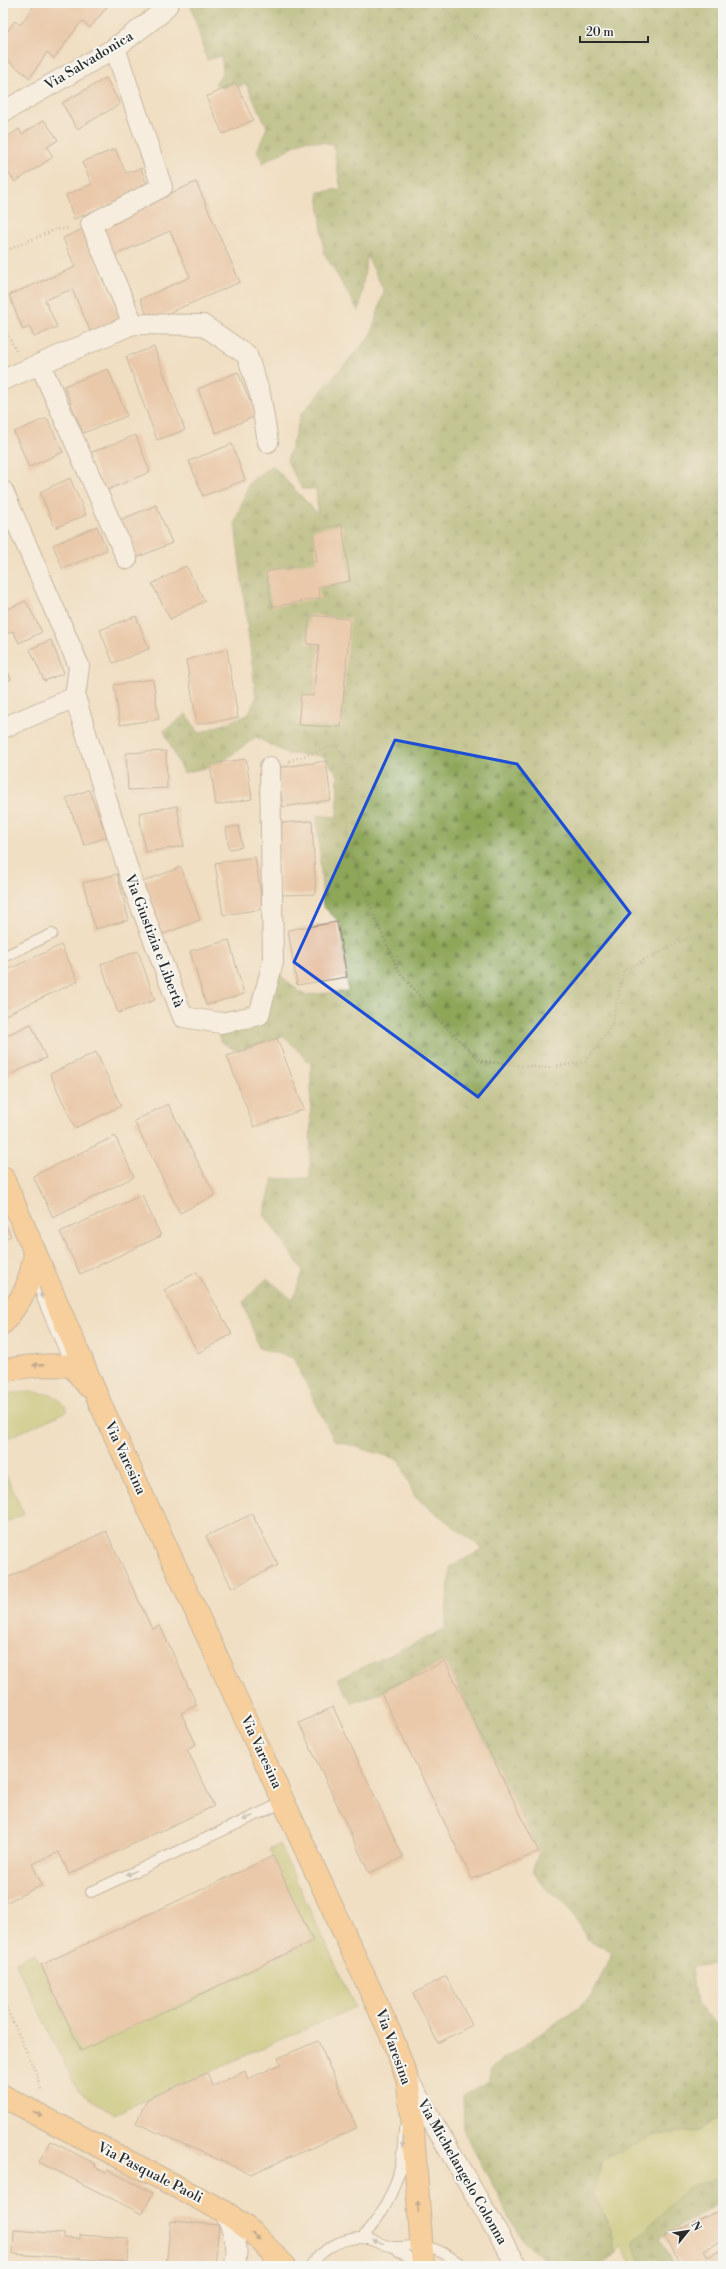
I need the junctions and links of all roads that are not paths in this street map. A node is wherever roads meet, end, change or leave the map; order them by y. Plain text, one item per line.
1 (169, 3) edge
2 (115, 48) junction
3 (3, 112) edge
4 (133, 324) junction
5 (32, 367) junction
6 (3, 380) edge
7 (268, 442) dead end
8 (3, 491) edge
9 (126, 559) dead end
10 (75, 697) junction
11 (3, 728) edge
12 (270, 768) road end
13 (52, 934) dead end
14 (3, 957) edge
15 (3, 1178) edge
16 (35, 1254) junction
17 (3, 1323) edge
18 (72, 1366) junction
19 (3, 1371) edge
20 (100, 1403) junction
21 (281, 1804) junction
22 (91, 1892) dead end
23 (407, 2078) junction
24 (3, 2096) edge
25 (225, 2212) junction
26 (362, 2238) junction
27 (393, 2247) junction
28 (419, 2259) edge
29 (234, 2266) edge
30 (285, 2266) edge
31 (310, 2266) edge
32 (463, 2266) edge
33 (517, 2266) edge

1 - 2 street, Via Salvadonica
2 - 3 street, Via Salvadonica
2 - 4 street
4 - 5 street
4 - 7 street
5 - 6 street
5 - 9 street
8 - 10 street
10 - 11 street
10 - 12 street, Via Giustizia e Libertà
13 - 14 lane
15 - 16 main road, Via Varesina
16 - 17 main road
16 -> 18 lane, Via Varesina
16 - 20 main road, Via Varesina
18 -> 19 main road
18 - 20 main road
18 - 21 lane, Via Varesina
20 - 21 main road, Via Varesina
21 -> 22 lane
21 - 23 main road, Via Varesina
21 -> 26 lane, Via Varesina
28 -> 23 main road, Via Varesina
23 - 33 street, Via Michelangelo Colonna
24 -> 25 main road, Via Pasquale Paoli
25 - 29 street
25 -> 30 main road, Via Pasquale Paoli
27 -> 26 lane
26 - 31 lane
27 - 28 lane
27 - 28 lane
28 - 32 lane

